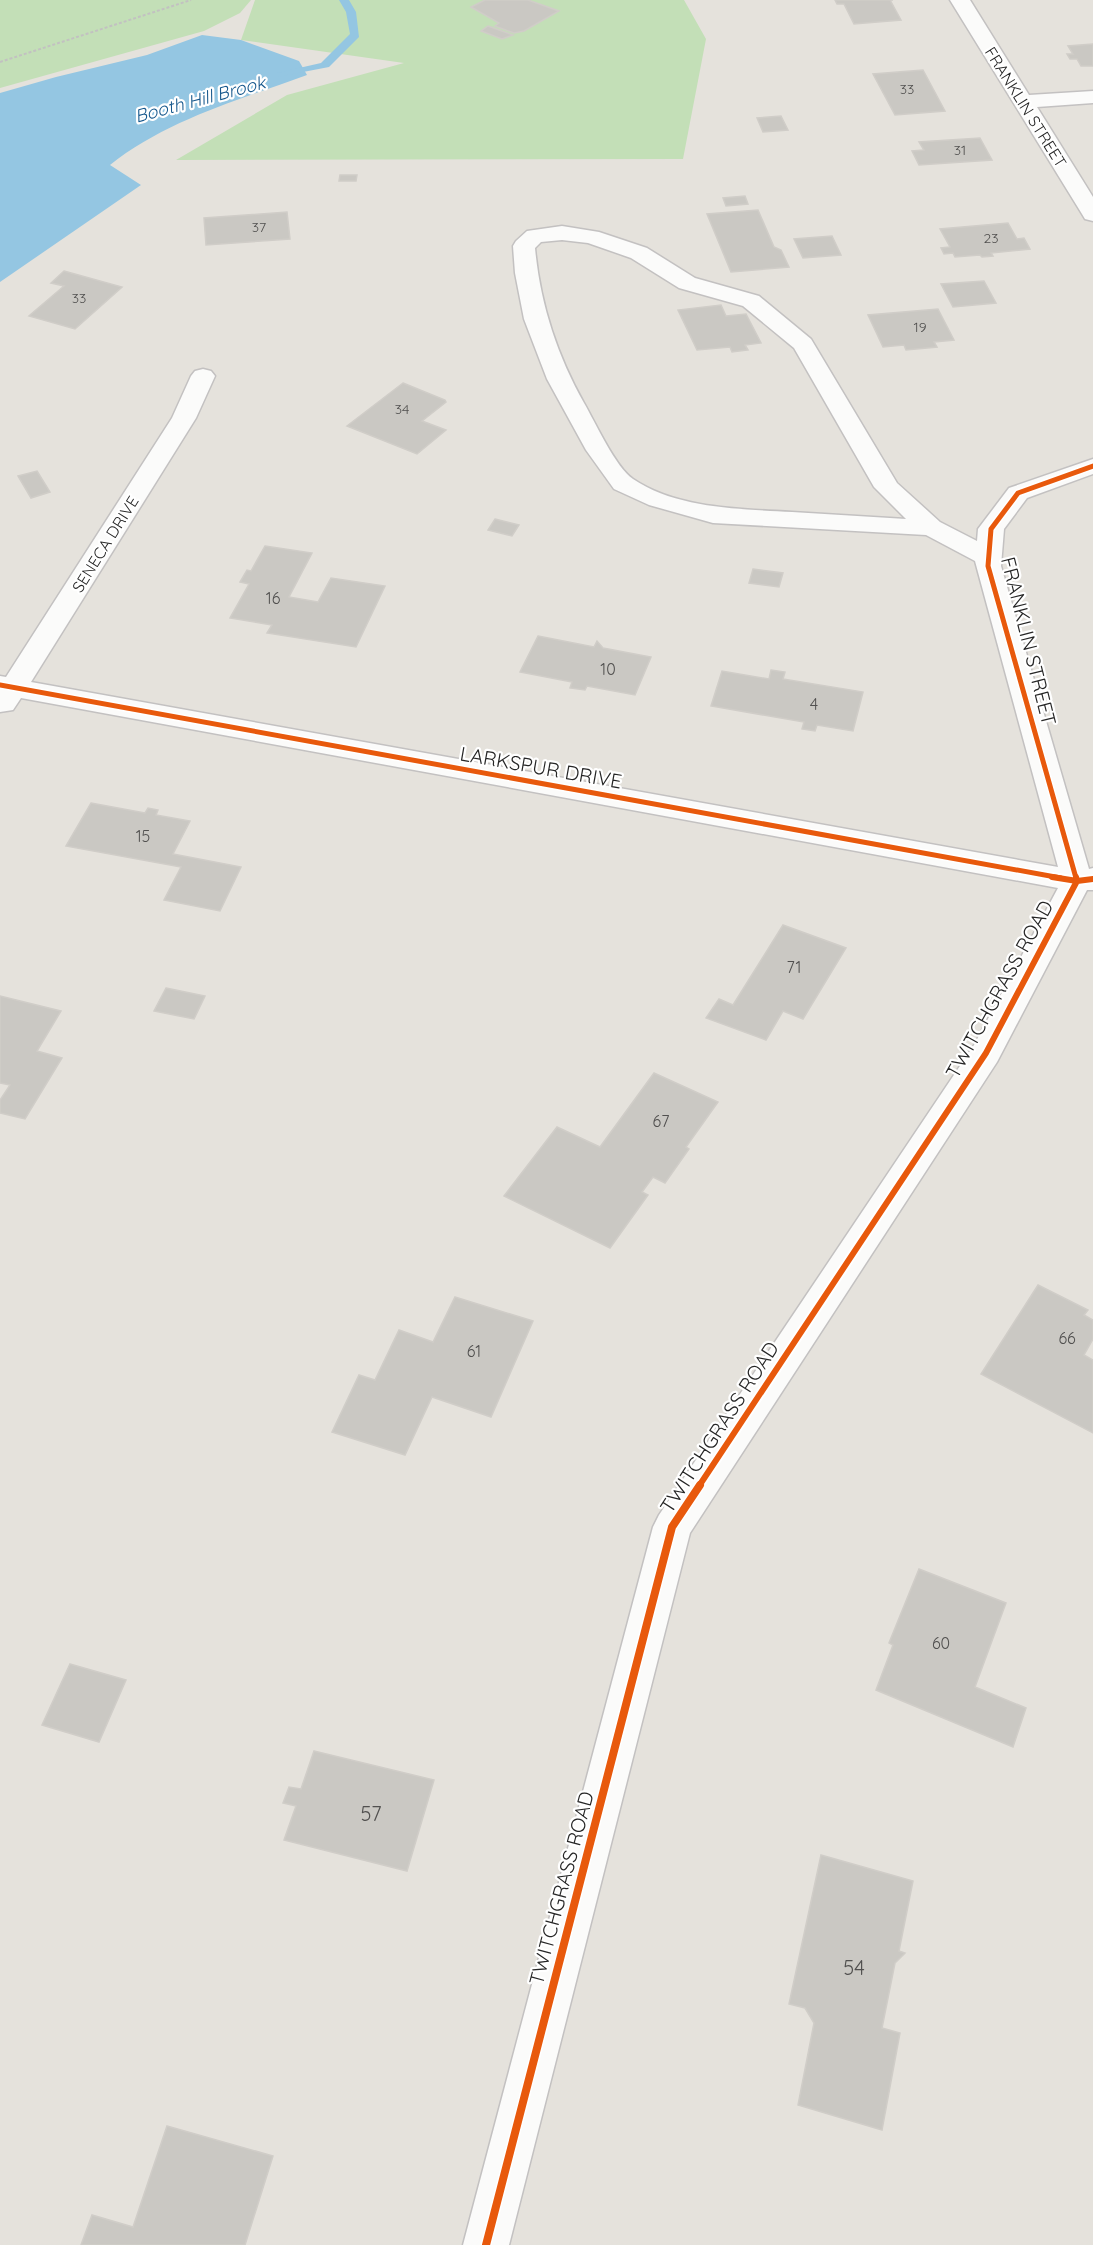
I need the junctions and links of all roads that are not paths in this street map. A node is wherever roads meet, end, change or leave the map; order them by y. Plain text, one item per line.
1 (960, 0) edge
2 (1093, 97) edge
3 (1023, 102) junction
4 (1093, 213) edge
5 (203, 376) dead end
6 (1093, 466) edge
7 (931, 528) junction
8 (989, 558) junction
9 (5, 693) edge
10 (1085, 880) edge
11 (486, 2245) edge

1 - 3 street, FRANKLIN STREET
2 - 3 street
3 - 4 street, FRANKLIN STREET
5 - 9 street, SENECA DRIVE
6 - 8 street, FRANKLIN STREET
7 - 7 street
7 - 8 street
8 - 10 street, FRANKLIN STREET
9 - 10 street, LARKSPUR DRIVE
10 - 11 street, TWITCHGRASS ROAD

